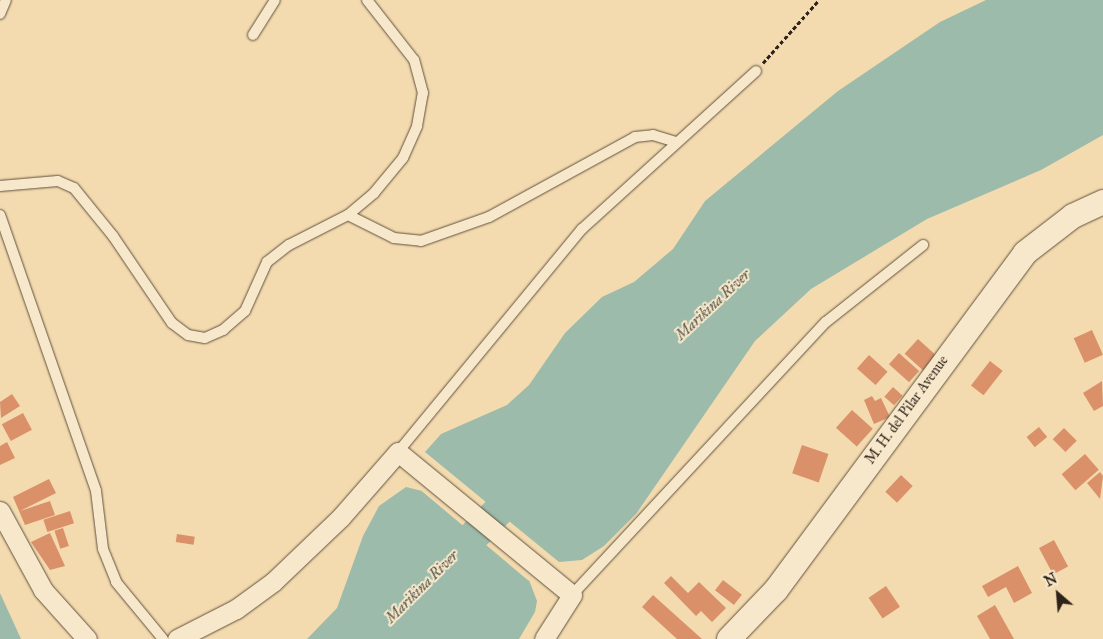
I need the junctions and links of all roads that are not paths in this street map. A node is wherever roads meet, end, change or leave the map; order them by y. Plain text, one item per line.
1 (6, 0) edge
2 (275, 0) edge
3 (368, 0) edge
4 (0, 14) edge
5 (252, 35) dead end
6 (756, 71) road end
7 (676, 142) junction
8 (0, 186) edge
9 (1103, 202) edge
10 (0, 215) edge
11 (348, 216) junction
12 (923, 245) dead end
13 (398, 452) junction
14 (0, 511) edge
15 (572, 595) junction
16 (87, 639) edge
17 (163, 639) edge
18 (177, 639) edge
19 (544, 639) edge
20 (729, 639) edge

1 - 4 lane
2 - 5 lane
3 - 11 lane
6 - 7 lane
7 - 11 lane
7 - 13 lane
8 - 11 lane
9 - 20 street, M. H. del Pilar Avenue
10 - 17 lane
12 - 15 lane
13 - 15 street
13 - 18 street
14 - 16 street
15 - 19 street

